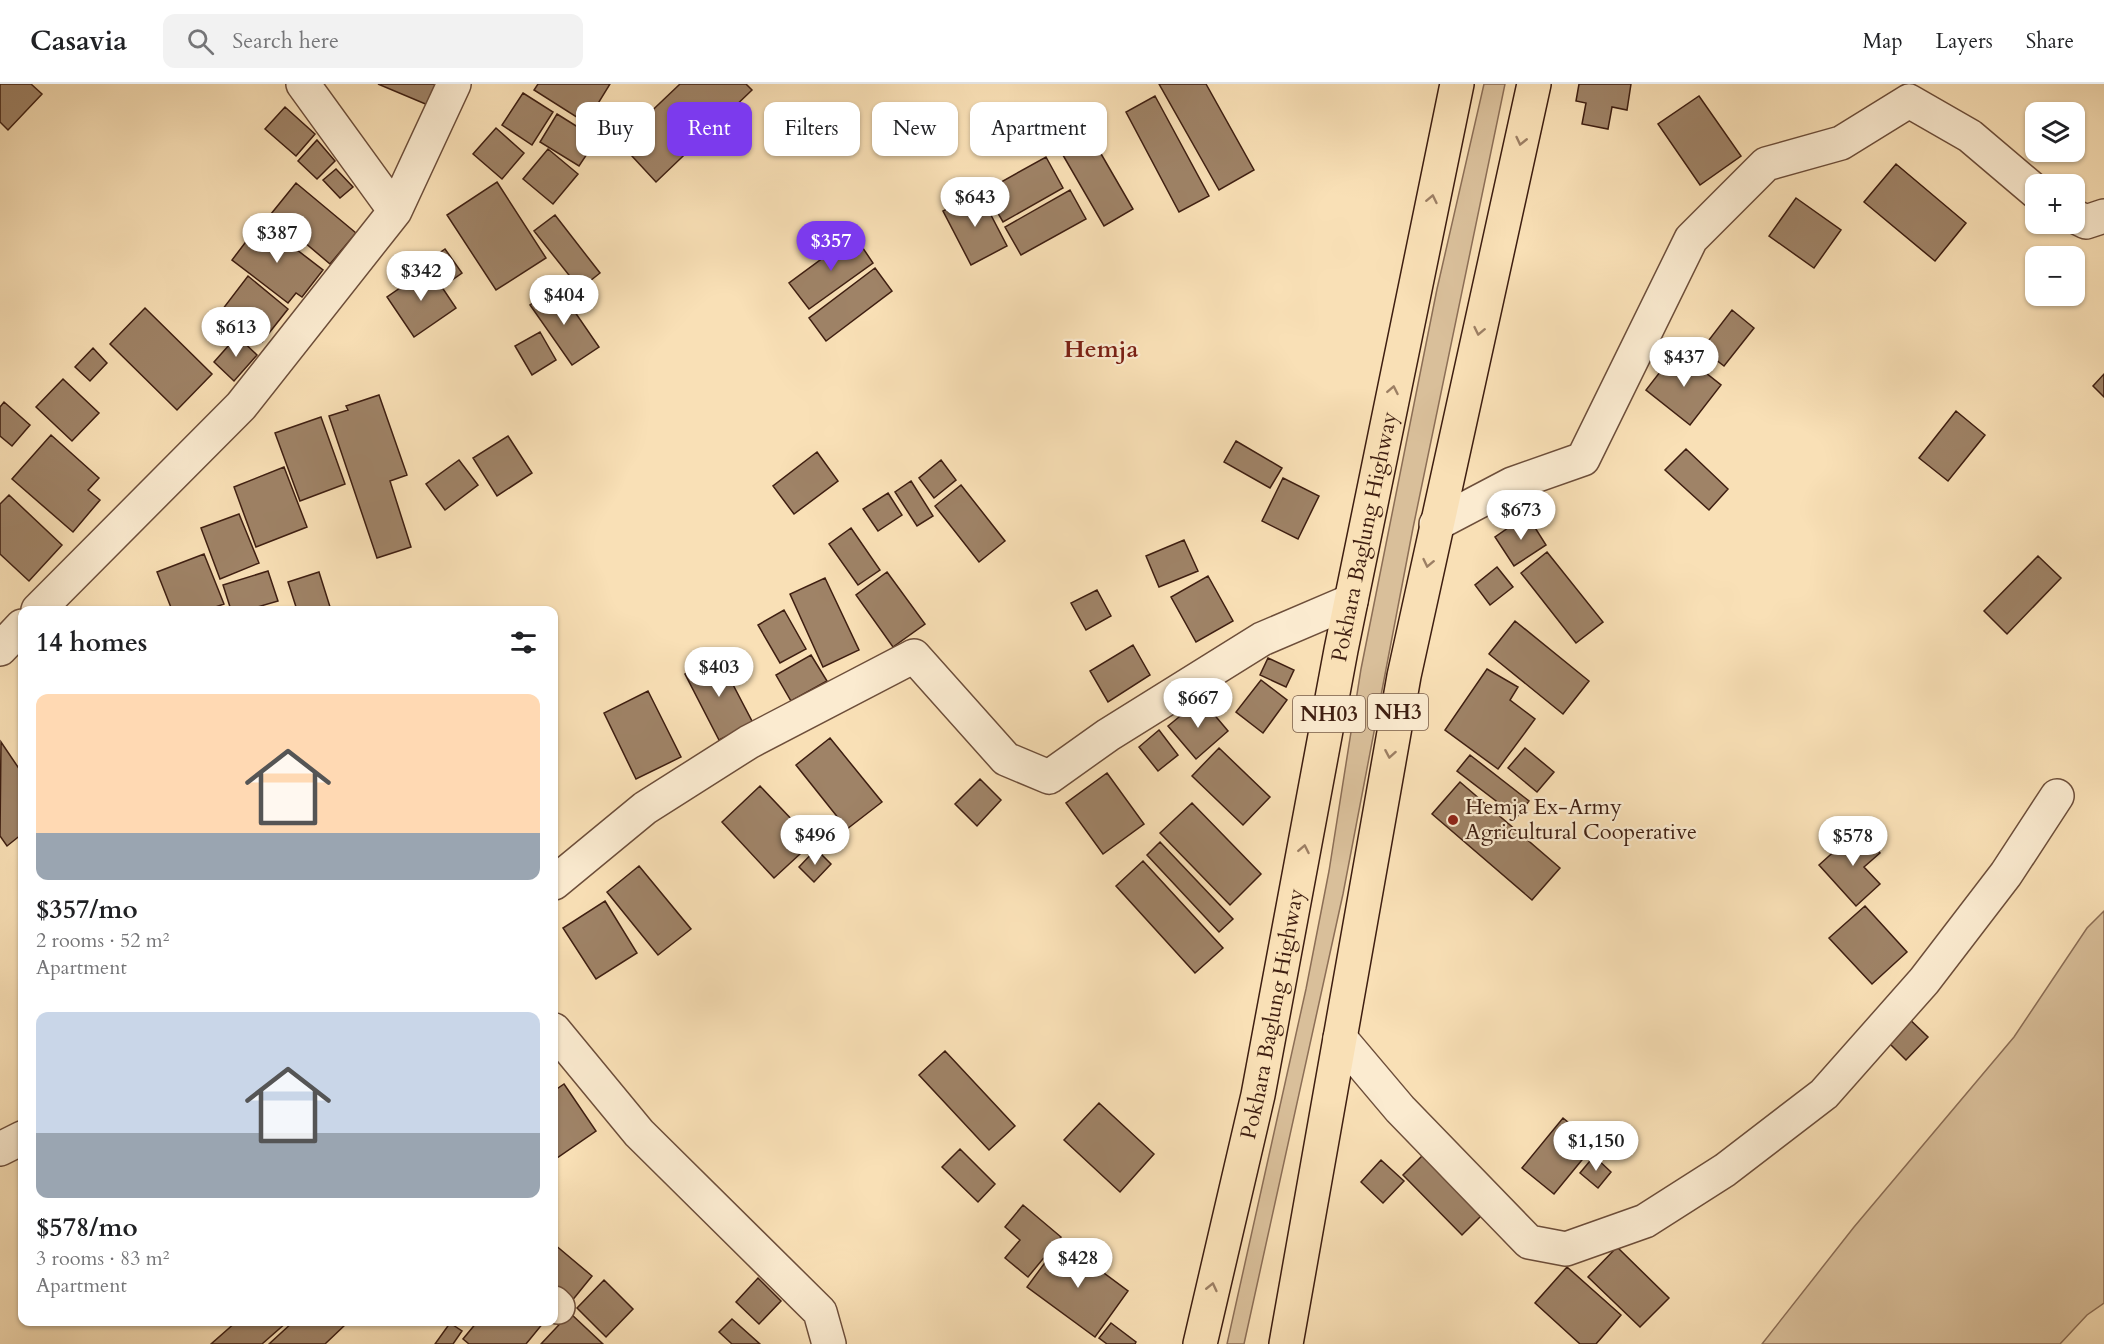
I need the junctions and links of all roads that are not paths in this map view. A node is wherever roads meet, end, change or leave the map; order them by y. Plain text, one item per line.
1 (303, 84) edge
2 (454, 84) edge
3 (1457, 84) edge
4 (1534, 84) edge
5 (1918, 93) edge
6 (2025, 183) edge
7 (395, 211) junction
8 (2104, 216) edge
9 (2085, 222) edge
10 (1437, 524) junction
11 (1351, 601) junction
12 (42, 606) edge
13 (18, 630) edge
14 (0, 649) edge
15 (2056, 796) dead end
16 (558, 880) edge
17 (558, 1035) edge
18 (1340, 1038) junction
19 (18, 1140) edge
20 (0, 1149) edge
21 (829, 1344) edge
22 (1200, 1344) edge
23 (1286, 1344) edge

1 - 7 street
2 - 7 street
11 -> 3 highway, Pokhara Baglung Highway / NH03
4 -> 10 highway, NH3
5 - 6 street
5 - 10 street
7 - 12 street
8 - 9 street
10 -> 18 highway, NH3
11 - 16 street
22 -> 11 highway, Pokhara Baglung Highway / NH03
13 - 14 street
15 - 18 street
17 - 21 street
18 - 23 highway, NH3
19 - 20 street

